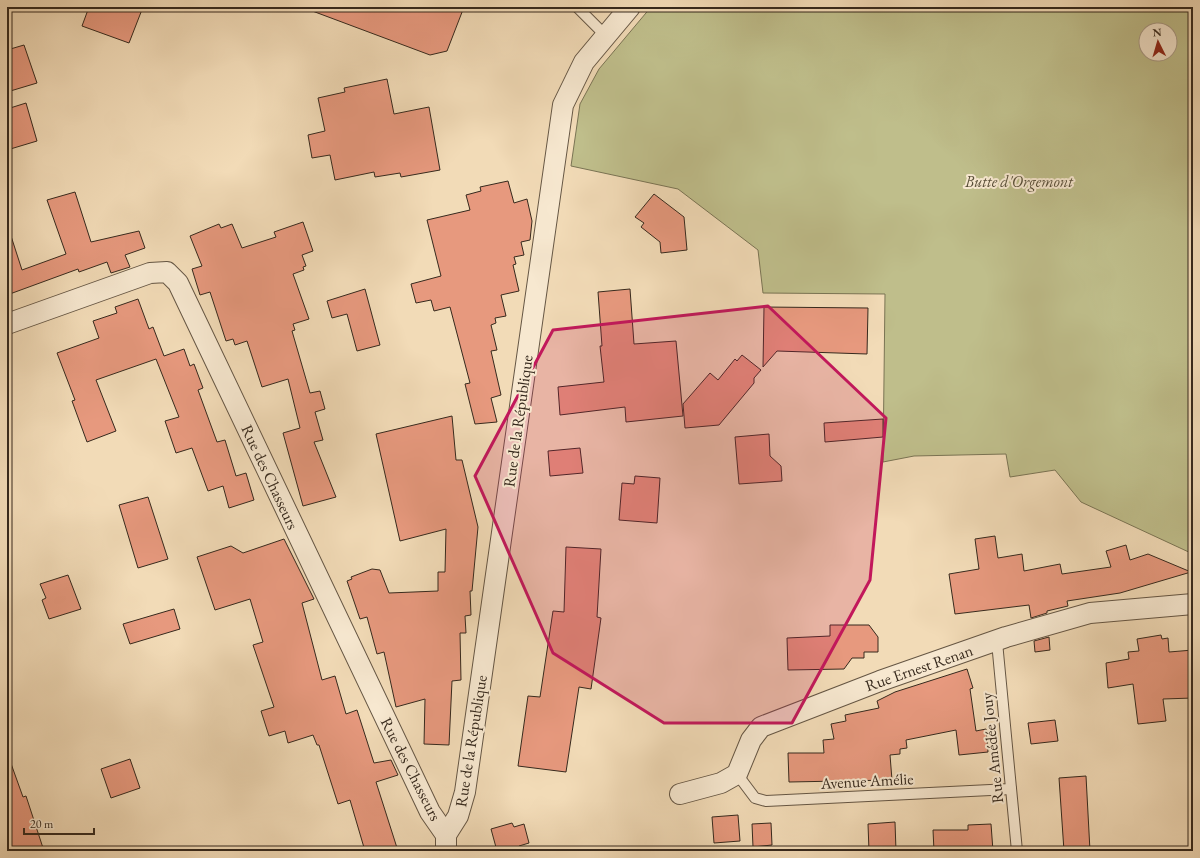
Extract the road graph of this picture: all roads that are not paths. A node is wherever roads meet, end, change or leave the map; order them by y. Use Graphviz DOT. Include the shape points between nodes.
graph roads {
  1 [pos="577,7"];
  2 [pos="630,7"];
  3 [pos="606,36"];
  4 [pos="7,324"];
  5 [pos="1193,604"];
  6 [pos="996,642"];
  7 [pos="737,774"];
  8 [pos="1011,789"];
  9 [pos="680,794"];
  10 [pos="446,843"];
  11 [pos="1017,851"];
  1 -- 3 [label="lane"];
  2 -- 3 [label="street, Rue de la République"];
  3 -- 10 [label="street, Rue de la République" via="584,62 563,105 465,792"];
  4 -- 10 [label="street, Rue des Chasseurs" via="150,273 167,272 178,283"];
  5 -- 6 [label="street, Rue Ernest Renan" via="1090,613"];
  6 -- 7 [label="street, Rue Ernest Renan" via="880,680 761,727 751,740"];
  6 -- 8 [label="lane, Rue Amédée Jouy"];
  7 -- 8 [label="lane, Avenue Amélie" via="755,798 766,801"];
  7 -- 9 [label="street" via="721,783"];
  8 -- 11 [label="lane, Rue Amédée Jouy"];
}
